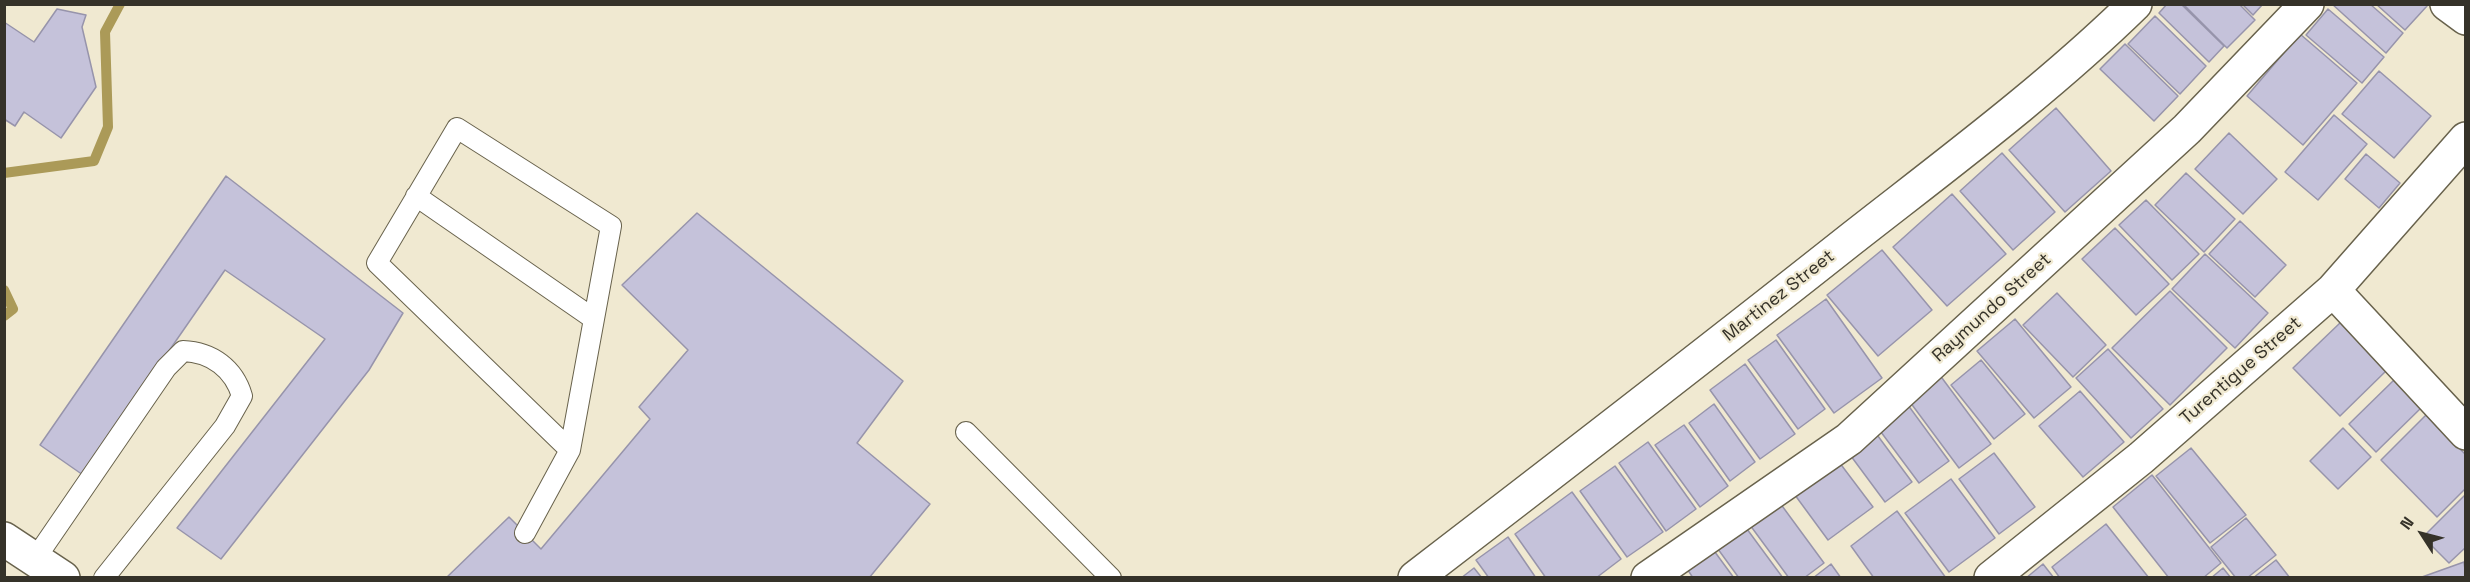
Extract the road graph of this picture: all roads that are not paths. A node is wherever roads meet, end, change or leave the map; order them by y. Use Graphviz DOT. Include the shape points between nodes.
graph roads {
  1 [pos="2135,4"];
  2 [pos="2307,4"];
  3 [pos="2447,4"];
  4 [pos="2466,18"];
  5 [pos="2466,139"];
  6 [pos="416,196"];
  7 [pos="2333,290"];
  8 [pos="594,319"];
  9 [pos="966,432"];
  10 [pos="2466,433"];
  11 [pos="570,450"];
  12 [pos="525,533"];
  13 [pos="4,539"];
  14 [pos="35,559"];
  15 [pos="63,578"];
  16 [pos="104,578"];
  17 [pos="1111,578"];
  18 [pos="1415,578"];
  19 [pos="1648,578"];
  20 [pos="1991,578"];
  1 -- 18 [label="street, Martinez Street" via="2085,53 1896,204"];
  2 -- 19 [label="street, Raymundo Street" via="2187,129 1849,439"];
  3 -- 4 [label="street"];
  5 -- 7 [label="street, Turentigue Street"];
  6 -- 8 [label="lane"];
  6 -- 8 [label="lane" via="457,128 611,226"];
  6 -- 11 [label="lane" via="377,263"];
  7 -- 10 [label="street"];
  7 -- 20 [label="street, Turentigue Street" via="2141,458"];
  8 -- 11 [label="lane"];
  9 -- 17 [label="lane"];
  11 -- 12 [label="lane"];
  13 -- 14 [label="street"];
  14 -- 15 [label="street"];
  14 -- 16 [label="lane" via="166,368 183,351 199,351 237,378 242,396 225,426"];
}
